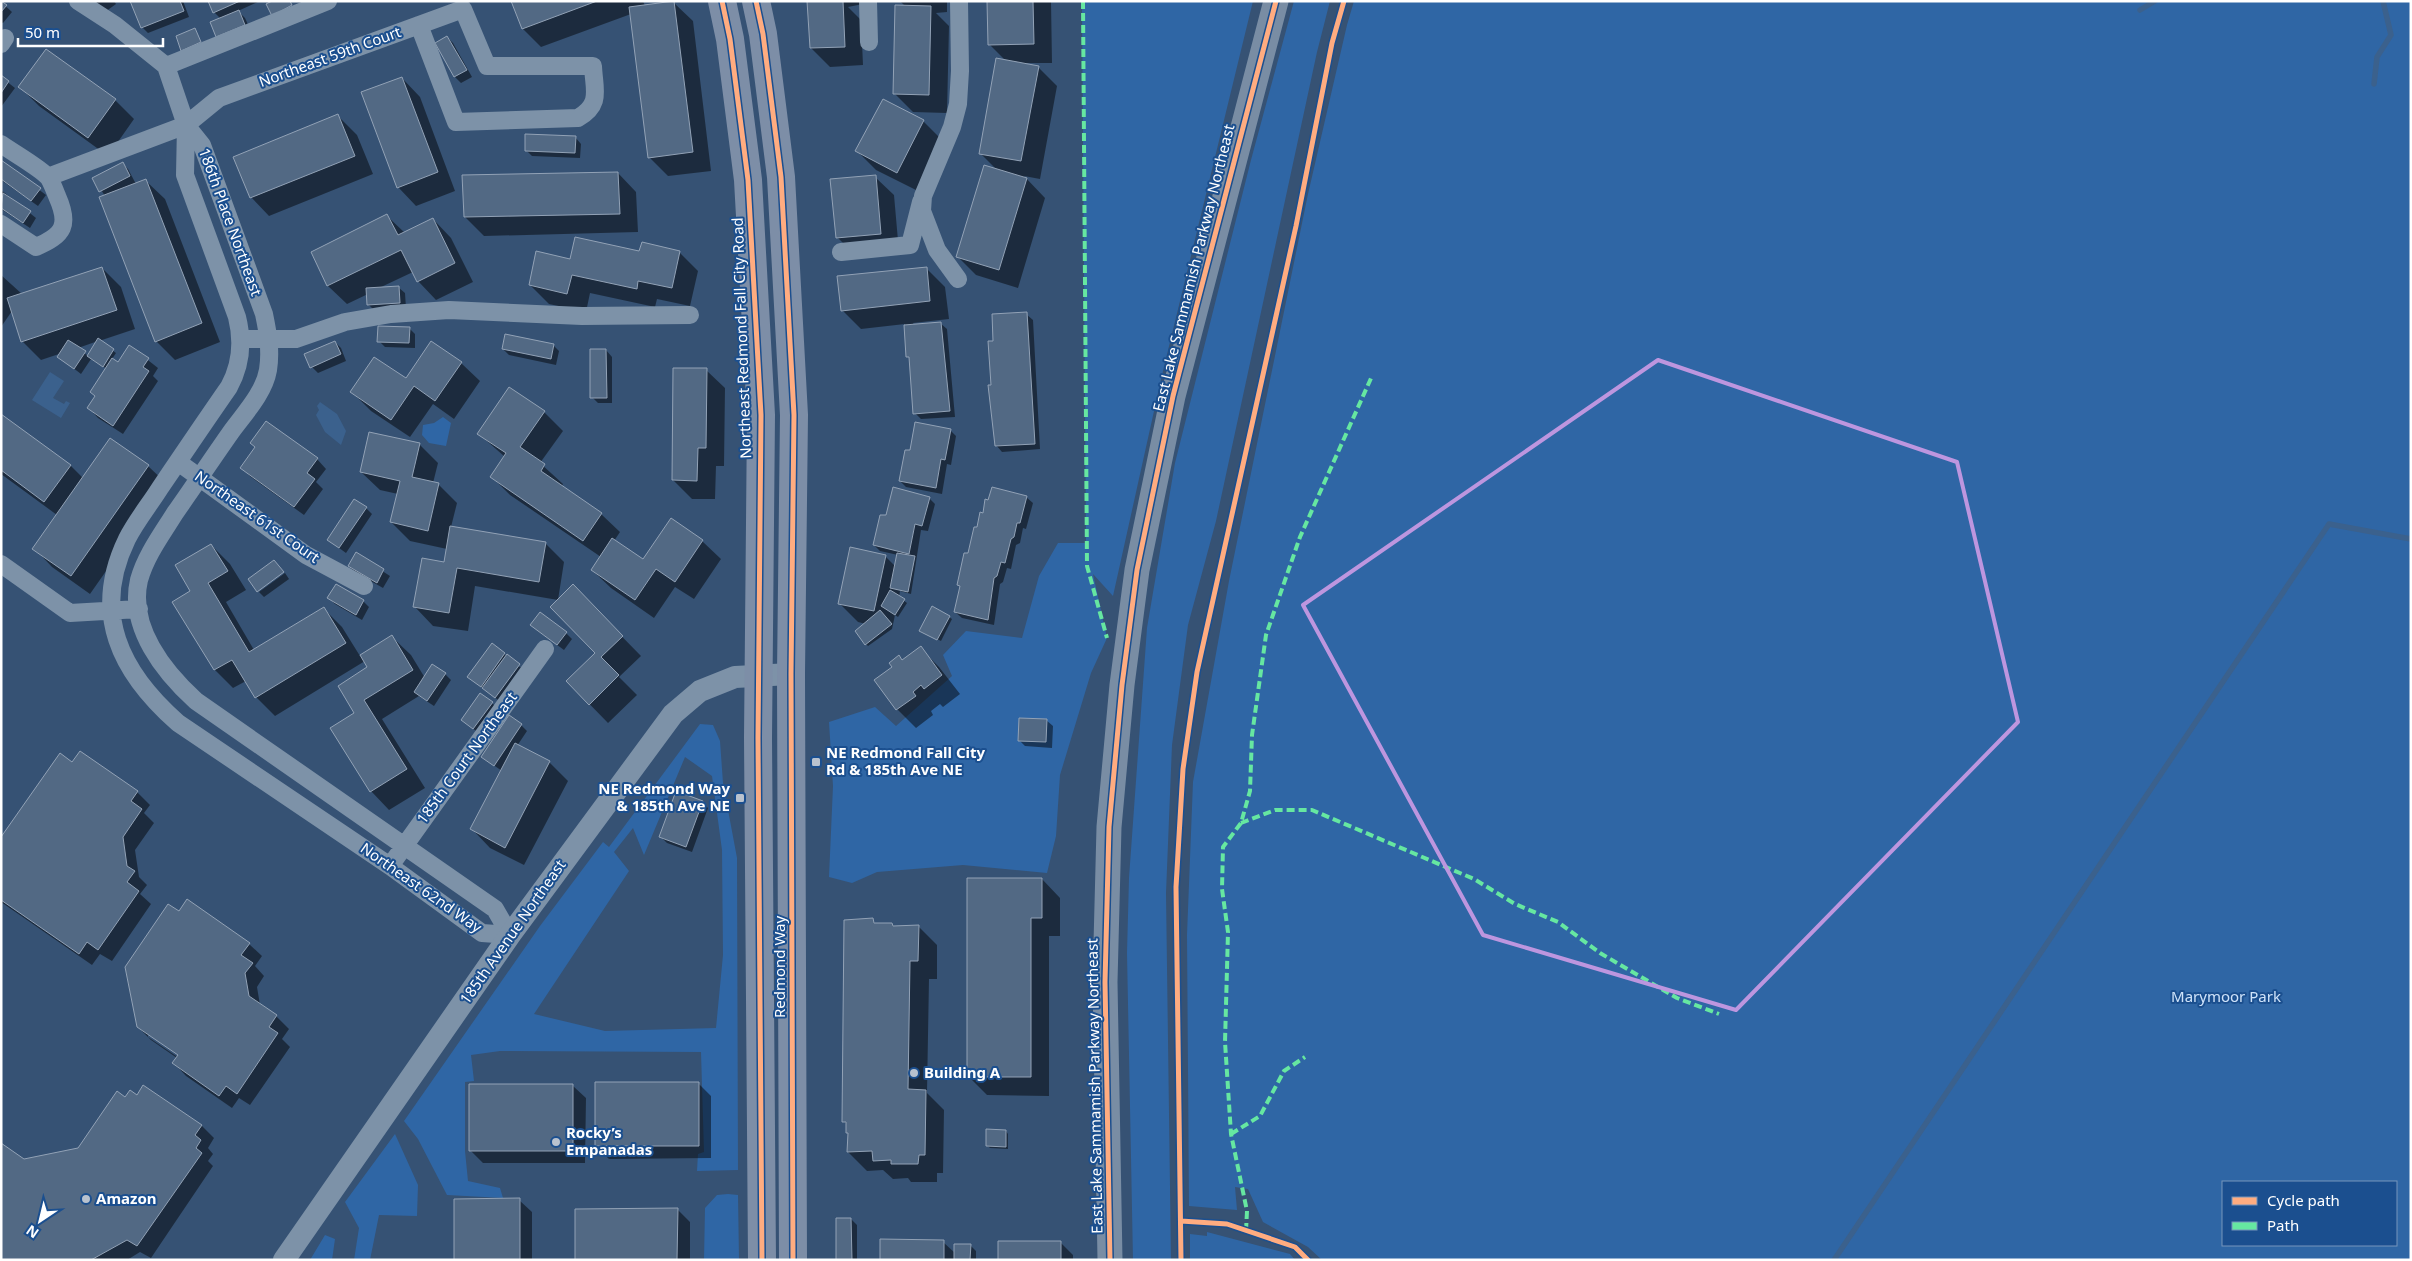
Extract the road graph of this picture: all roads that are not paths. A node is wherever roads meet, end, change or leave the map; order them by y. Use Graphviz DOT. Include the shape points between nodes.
graph roads {
  1 [pos="78,1"];
  2 [pos="328,1"];
  3 [pos="722,1"];
  4 [pos="756,1"];
  5 [pos="868,1"];
  6 [pos="959,1"];
  7 [pos="1276,1"];
  8 [pos="419,25"];
  9 [pos="869,42"];
  10 [pos="166,66"];
  11 [pos="186,125"];
  12 [pos="1,144"];
  13 [pos="48,178"];
  14 [pos="923,196"];
  15 [pos="1,224"];
  16 [pos="841,252"];
  17 [pos="958,279"];
  18 [pos="690,314"];
  19 [pos="269,338"];
  20 [pos="242,339"];
  21 [pos="178,462"];
  22 [pos="200,477"];
  23 [pos="1,564"];
  24 [pos="364,586"];
  25 [pos="139,609"];
  26 [pos="112,612"];
  27 [pos="545,650"];
  28 [pos="791,674"];
  29 [pos="758,675"];
  30 [pos="404,846"];
  31 [pos="390,866"];
  32 [pos="510,935"];
  33 [pos="284,1260"];
  34 [pos="762,1260"];
  35 [pos="793,1260"];
  36 [pos="1110,1260"];
  1 -- 10 [label="street" via="115,25"];
  2 -- 10 [label="street"];
  3 -- 29 [label="main road, Northeast Redmond Fall City Road" via="748,180 760,396"];
  4 -- 28 [label="main road" via="781,177 794,415"];
  5 -- 9 [label="street"];
  6 -- 14 [label="street" via="958,104 952,127"];
  7 -- 36 [label="main road, East Lake Sammamish Parkway Northeast" via="1173,396 1137,570 1109,827 1105,988"];
  8 -- 8 [label="street, Northeast 59th Court" via="463,9 487,66 593,66 595,103 590,111 578,118 456,122"];
  8 -- 11 [label="street, Northeast 59th Court" via="219,98"];
  10 -- 11 [label="street"];
  11 -- 13 [label="street, Northeast 59th Court"];
  11 -- 19 [label="street, 186th Place Northeast" via="202,145 264,314"];
  11 -- 20 [label="street, 186th Place Northeast" via="185,175"];
  12 -- 13 [label="street"];
  13 -- 15 [label="street" via="65,220 58,235 36,247"];
  14 -- 16 [label="street" via="910,246"];
  14 -- 17 [label="street" via="922,211 937,250"];
  18 -- 19 [label="street" via="582,316 449,310 391,314 345,322 296,339"];
  19 -- 20 [label="street"];
  19 -- 22 [label="street, 186th Place Northeast" via="268,371 260,390"];
  20 -- 21 [label="street, 186th Place Northeast" via="234,377"];
  21 -- 22 [label="street, Northeast 61st Court"];
  21 -- 26 [label="street, 186th Place Northeast" via="127,538 113,575"];
  22 -- 24 [label="street, Northeast 61st Court" via="306,555"];
  22 -- 25 [label="street, 186th Place Northeast" via="151,550 139,580"];
  23 -- 26 [label="street" via="70,613"];
  25 -- 26 [label="street"];
  25 -- 30 [label="street, Northeast 62nd Way" via="145,633 157,658 175,682 196,701"];
  26 -- 31 [label="street, Northeast 62nd Way" via="119,649 136,680 155,703 178,722"];
  27 -- 30 [label="street, 185th Court Northeast"];
  28 -- 29 [label="street, 185th Avenue Northeast"];
  28 -- 35 [label="main road, Redmond Way"];
  29 -- 32 [label="street, 185th Avenue Northeast" via="736,677 700,692 673,714"];
  29 -- 34 [label="main road, Redmond Way"];
  30 -- 31 [label="street, 185th Court Northeast"];
  30 -- 32 [label="street, Northeast 62nd Way" via="495,909"];
  31 -- 32 [label="street, Northeast 62nd Way" via="482,933"];
  32 -- 33 [label="street, 185th Avenue Northeast"];
}
